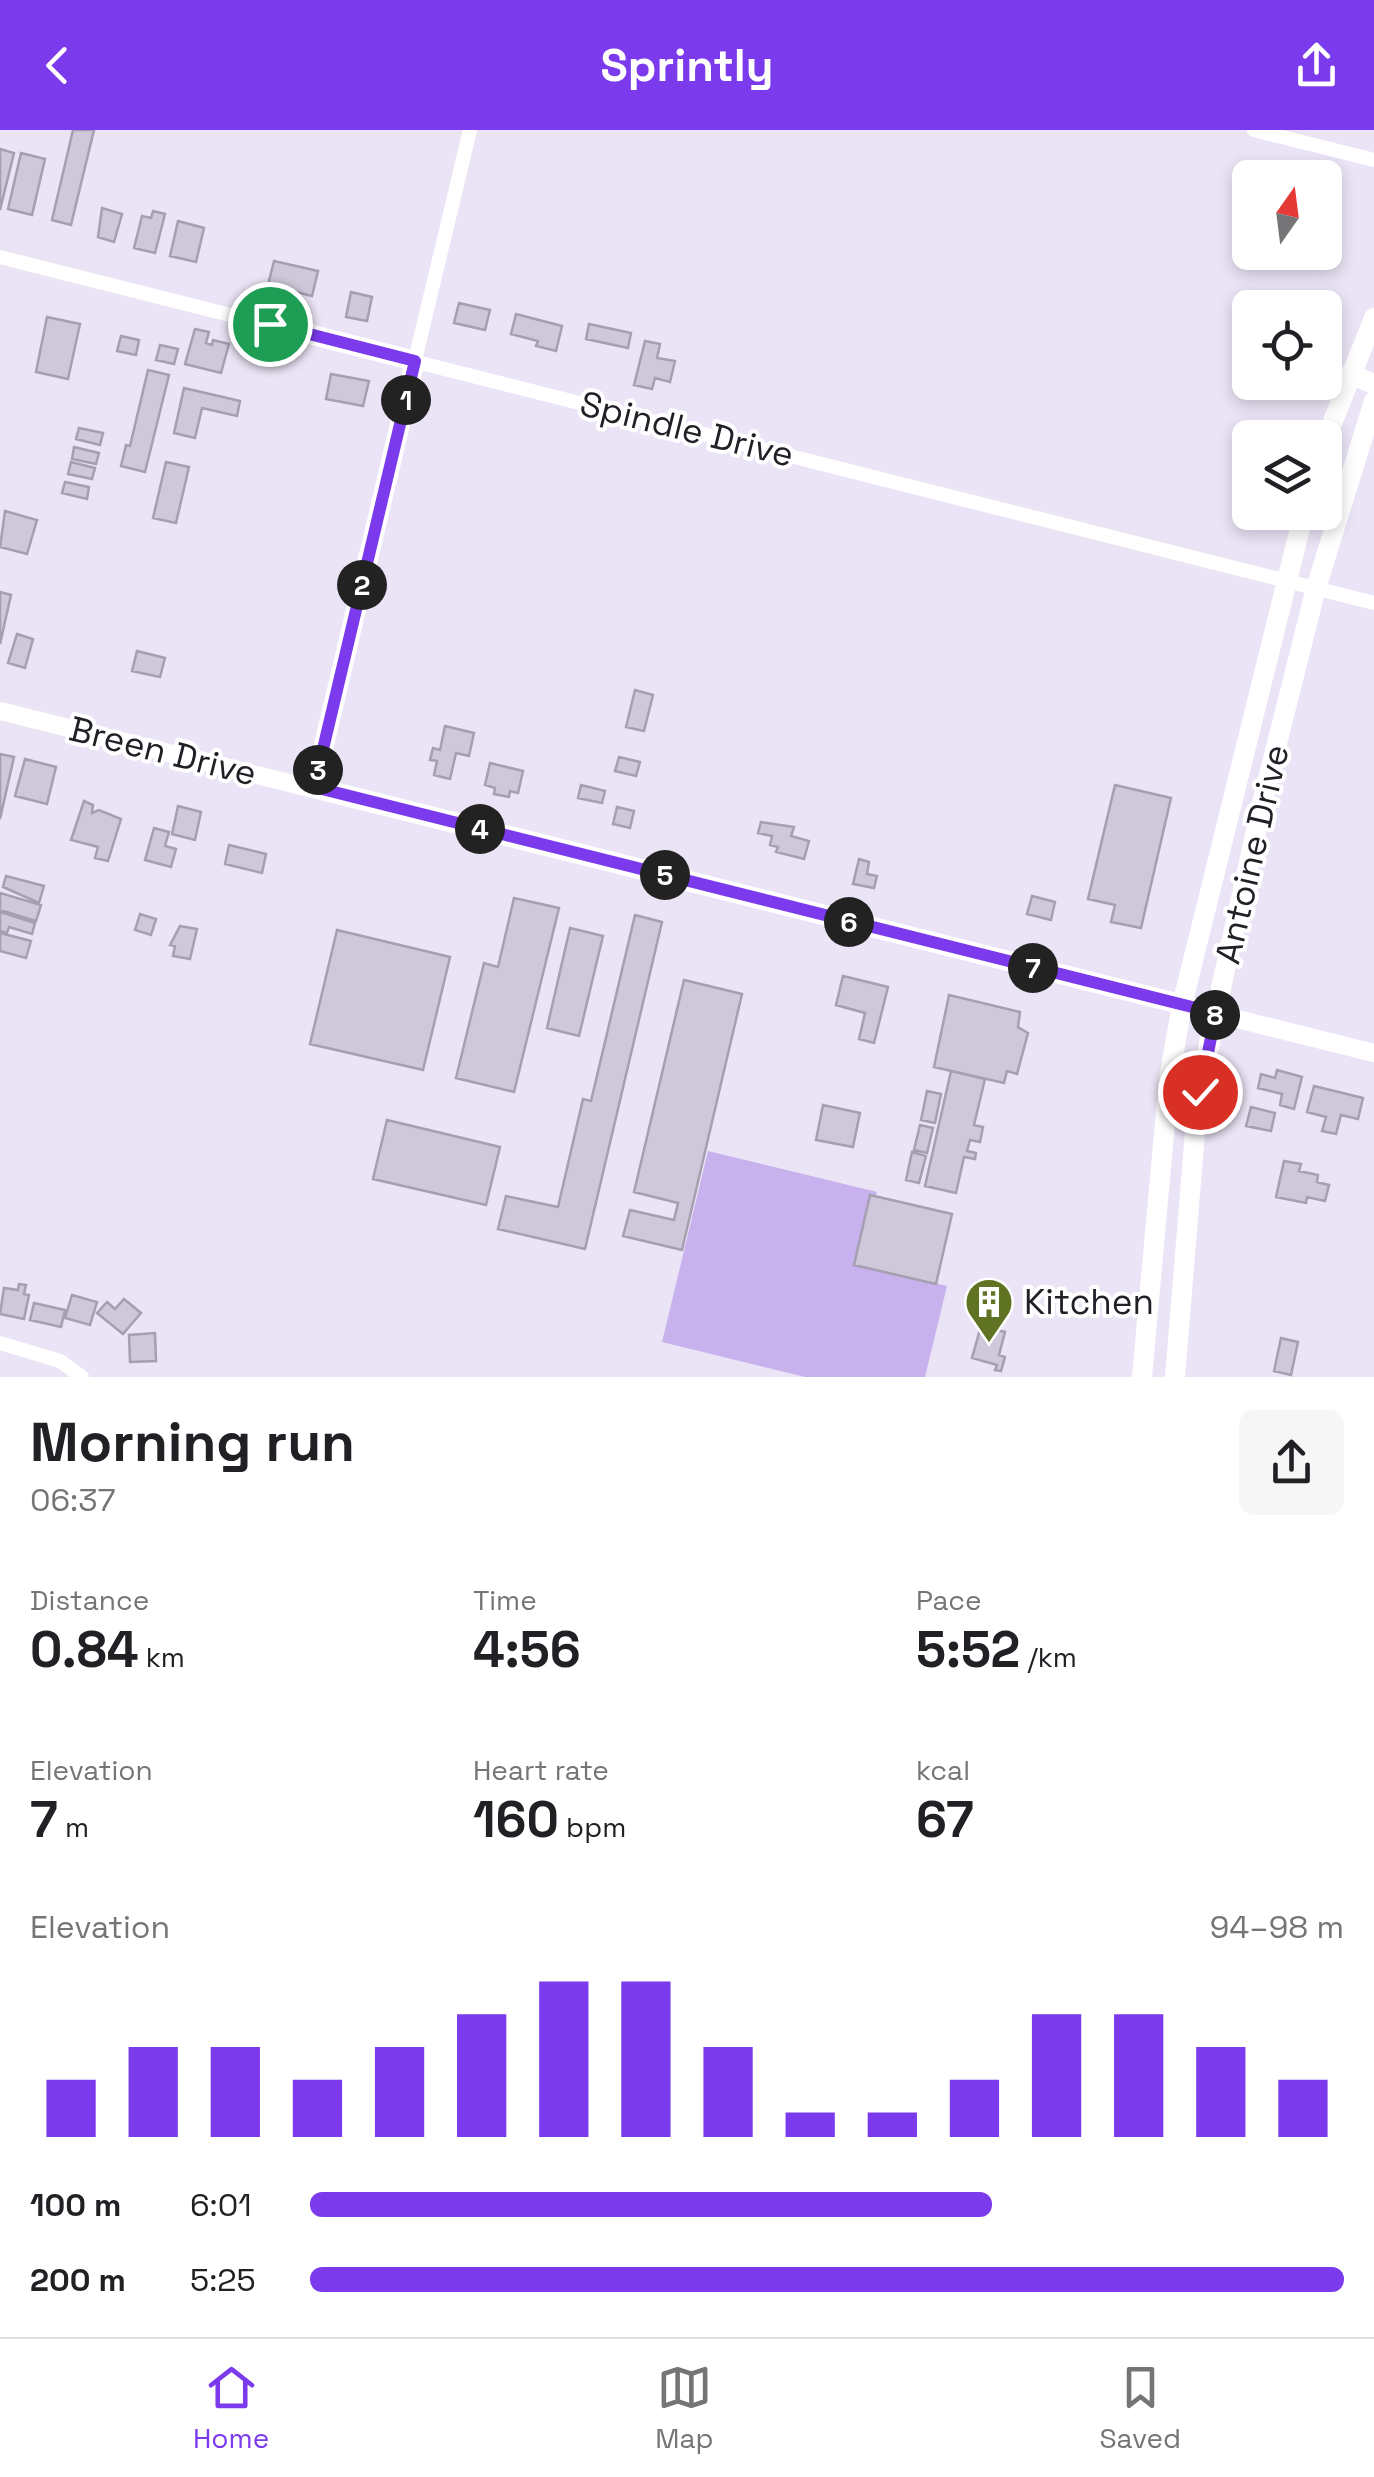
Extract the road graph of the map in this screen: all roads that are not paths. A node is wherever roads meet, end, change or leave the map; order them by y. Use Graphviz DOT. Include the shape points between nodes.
graph roads {
  1 [pos="470,130"];
  2 [pos="1254,130"];
  3 [pos="1374,160"];
  4 [pos="0,256"];
  5 [pos="1374,318"];
  6 [pos="415,361"];
  7 [pos="1350,374"];
  8 [pos="1374,384"];
  9 [pos="1374,401"];
  10 [pos="1333,420"];
  11 [pos="1299,530"];
  12 [pos="1284,580"];
  13 [pos="1316,588"];
  14 [pos="1374,602"];
  15 [pos="0,711"];
  16 [pos="314,787"];
  17 [pos="1234,791"];
  18 [pos="1264,798"];
  19 [pos="1182,1005"];
  20 [pos="1216,1013"];
  21 [pos="1374,1052"];
  22 [pos="1156,1248"];
  23 [pos="1187,1250"];
  24 [pos="0,1343"];
  25 [pos="82,1377"];
  26 [pos="1142,1377"];
  27 [pos="1176,1377"];
  1 -- 6 [label="street"];
  2 -- 3 [label="street"];
  4 -- 6 [label="street, Spindle Drive"];
  5 -- 7 [label="main road"];
  6 -- 12 [label="street, Spindle Drive"];
  6 -- 16 [label="street"];
  7 -- 8 [label="main road"];
  7 -- 10 [label="main road"];
  9 -- 13 [label="main road, Antoine Drive"];
  11 -- 12 [label="main road, Antoine Drive"];
  12 -- 13 [label="street, Spindle Drive"];
  12 -- 17 [label="main road, Antoine Drive"];
  13 -- 14 [label="street, Spindle Drive"];
  13 -- 18 [label="main road, Antoine Drive"];
  15 -- 16 [label="street, Breen Drive"];
  16 -- 19 [label="street, Breen Drive"];
  17 -- 18 [label="main road"];
  17 -- 19 [label="main road, Antoine Drive"];
  18 -- 20 [label="main road, Antoine Drive"];
  19 -- 20 [label="street, Breen Drive"];
  19 -- 22 [label="main road, Antoine Drive" via="1169,1079"];
  20 -- 21 [label="street, Breen Drive"];
  20 -- 23 [label="main road, Antoine Drive" via="1196,1108"];
  22 -- 23 [label="main road"];
  22 -- 26 [label="main road, Antoine Drive"];
  23 -- 27 [label="main road, Antoine Drive"];
  24 -- 25 [label="street" via="60,1361"];
}
